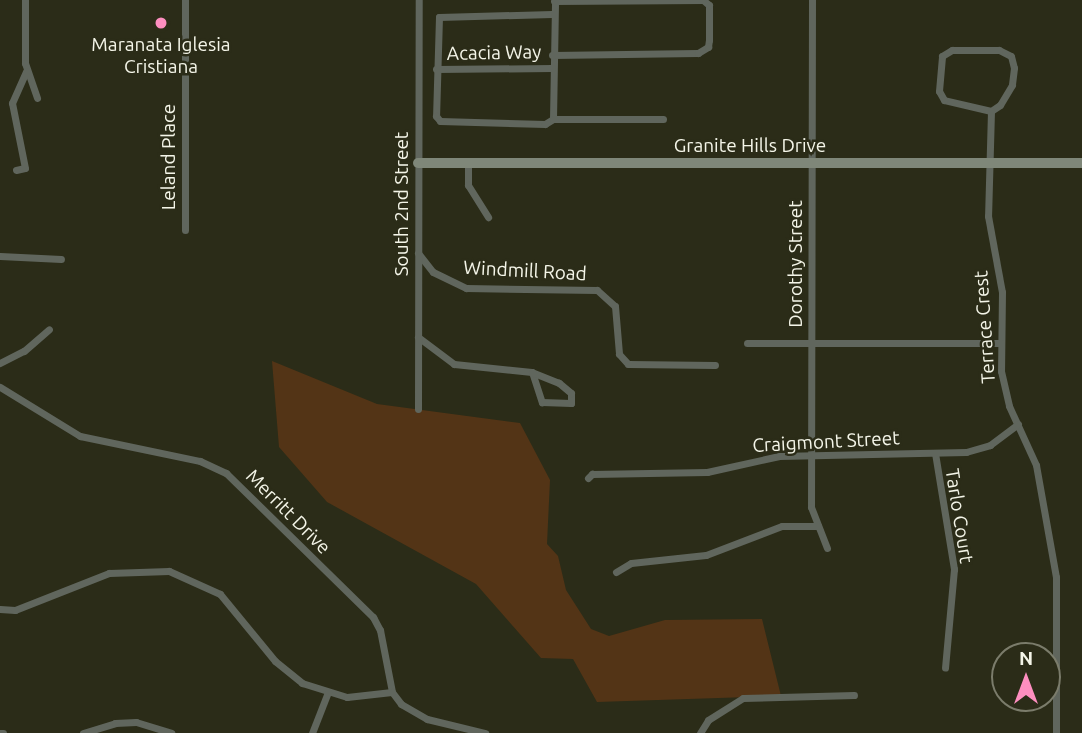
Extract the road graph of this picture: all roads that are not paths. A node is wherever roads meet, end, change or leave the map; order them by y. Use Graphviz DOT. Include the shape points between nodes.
graph roads {
  1 [pos="25,0"];
  2 [pos="185,0"];
  3 [pos="419,0"];
  4 [pos="812,0"];
  5 [pos="555,1"];
  6 [pos="552,14"];
  7 [pos="552,55"];
  8 [pos="26,67"];
  9 [pos="552,68"];
  10 [pos="436,69"];
  11 [pos="37,98"];
  12 [pos="991,111"];
  13 [pos="553,119"];
  14 [pos="663,119"];
  15 [pos="418,163"];
  16 [pos="468,163"];
  17 [pos="812,163"];
  18 [pos="990,163"];
  19 [pos="1082,163"];
  20 [pos="16,170"];
  21 [pos="488,217"];
  22 [pos="186,230"];
  23 [pos="418,253"];
  24 [pos="0,256"];
  25 [pos="61,259"];
  26 [pos="49,329"];
  27 [pos="418,337"];
  28 [pos="747,343"];
  29 [pos="1001,343"];
  30 [pos="812,344"];
  31 [pos="0,363"];
  32 [pos="715,365"];
  33 [pos="532,372"];
  34 [pos="0,387"];
  35 [pos="418,409"];
  36 [pos="1018,424"];
  37 [pos="935,453"];
  38 [pos="812,455"];
  39 [pos="588,478"];
  40 [pos="818,526"];
  41 [pos="827,548"];
  42 [pos="616,572"];
  43 [pos="0,609"];
  44 [pos="945,668"];
  45 [pos="328,692"];
  46 [pos="392,692"];
  47 [pos="854,695"];
  48 [pos="83,733"];
  49 [pos="171,733"];
  50 [pos="312,733"];
  51 [pos="485,733"];
  52 [pos="700,733"];
  53 [pos="1056,733"];
  1 -- 8 [label="street"];
  2 -- 22 [label="street, Leland Place"];
  3 -- 15 [label="street, South 2nd Street"];
  4 -- 17 [label="street, Dorothy Street"];
  5 -- 6 [label="street"];
  5 -- 7 [label="street" via="703,0 709,5 709,40 708,47 698,53"];
  6 -- 7 [label="street"];
  6 -- 10 [label="street" via="446,15 436,21"];
  7 -- 9 [label="street"];
  8 -- 11 [label="street"];
  8 -- 20 [label="street" via="12,103 25,168"];
  9 -- 10 [label="street, Acacia Way"];
  9 -- 13 [label="street"];
  10 -- 13 [label="street" via="436,116 446,124 545,124"];
  12 -- 12 [label="street" via="1012,85 1011,55 999,50 951,50 942,56 939,90 944,100"];
  12 -- 18 [label="street, Terrace Crest"];
  13 -- 14 [label="street"];
  15 -- 16 [label="street, Granite Hills Drive"];
  15 -- 23 [label="street, South 2nd Street"];
  16 -- 17 [label="street, Granite Hills Drive"];
  16 -- 21 [label="street" via="467,185"];
  17 -- 18 [label="street, Granite Hills Drive"];
  17 -- 30 [label="street, Dorothy Street"];
  18 -- 19 [label="street, Granite Hills Drive"];
  18 -- 29 [label="street, Terrace Crest" via="988,216 1002,292"];
  23 -- 27 [label="street, South 2nd Street"];
  23 -- 32 [label="street, Windmill Road" via="433,272 466,288 588,289 604,294 618,314 619,354 628,364"];
  24 -- 25 [label="street"];
  26 -- 31 [label="street" via="24,351"];
  27 -- 33 [label="street" via="454,364"];
  27 -- 35 [label="street, South 2nd Street"];
  28 -- 30 [label="street"];
  29 -- 30 [label="street"];
  29 -- 36 [label="street, Terrace Crest" via="1003,387"];
  30 -- 38 [label="street, Dorothy Street"];
  33 -- 33 [label="street" via="542,402 571,403 571,393 559,383"];
  34 -- 46 [label="street, Merritt Drive" via="80,436 201,461 226,473 373,617 380,630"];
  36 -- 37 [label="street, Craigmont Street" via="978,449"];
  36 -- 53 [label="street, Terrace Crest" via="1036,465 1056,578"];
  37 -- 38 [label="street, Craigmont Street"];
  37 -- 44 [label="street, Tarlo Court" via="954,569"];
  38 -- 39 [label="street, Craigmont Street" via="757,458 692,474 592,474"];
  38 -- 40 [label="street, Dorothy Street" via="811,507"];
  40 -- 41 [label="street, Dorothy Street"];
  40 -- 42 [label="street" via="782,526 706,555 631,563"];
  43 -- 45 [label="street" via="15,610 109,573 169,571 220,594 281,667 302,683"];
  45 -- 46 [label="street" via="346,697"];
  45 -- 50 [label="street"];
  46 -- 51 [label="street" via="420,716"];
  47 -- 52 [label="street" via="743,698 709,720"];
  48 -- 49 [label="street" via="136,722"];
}
